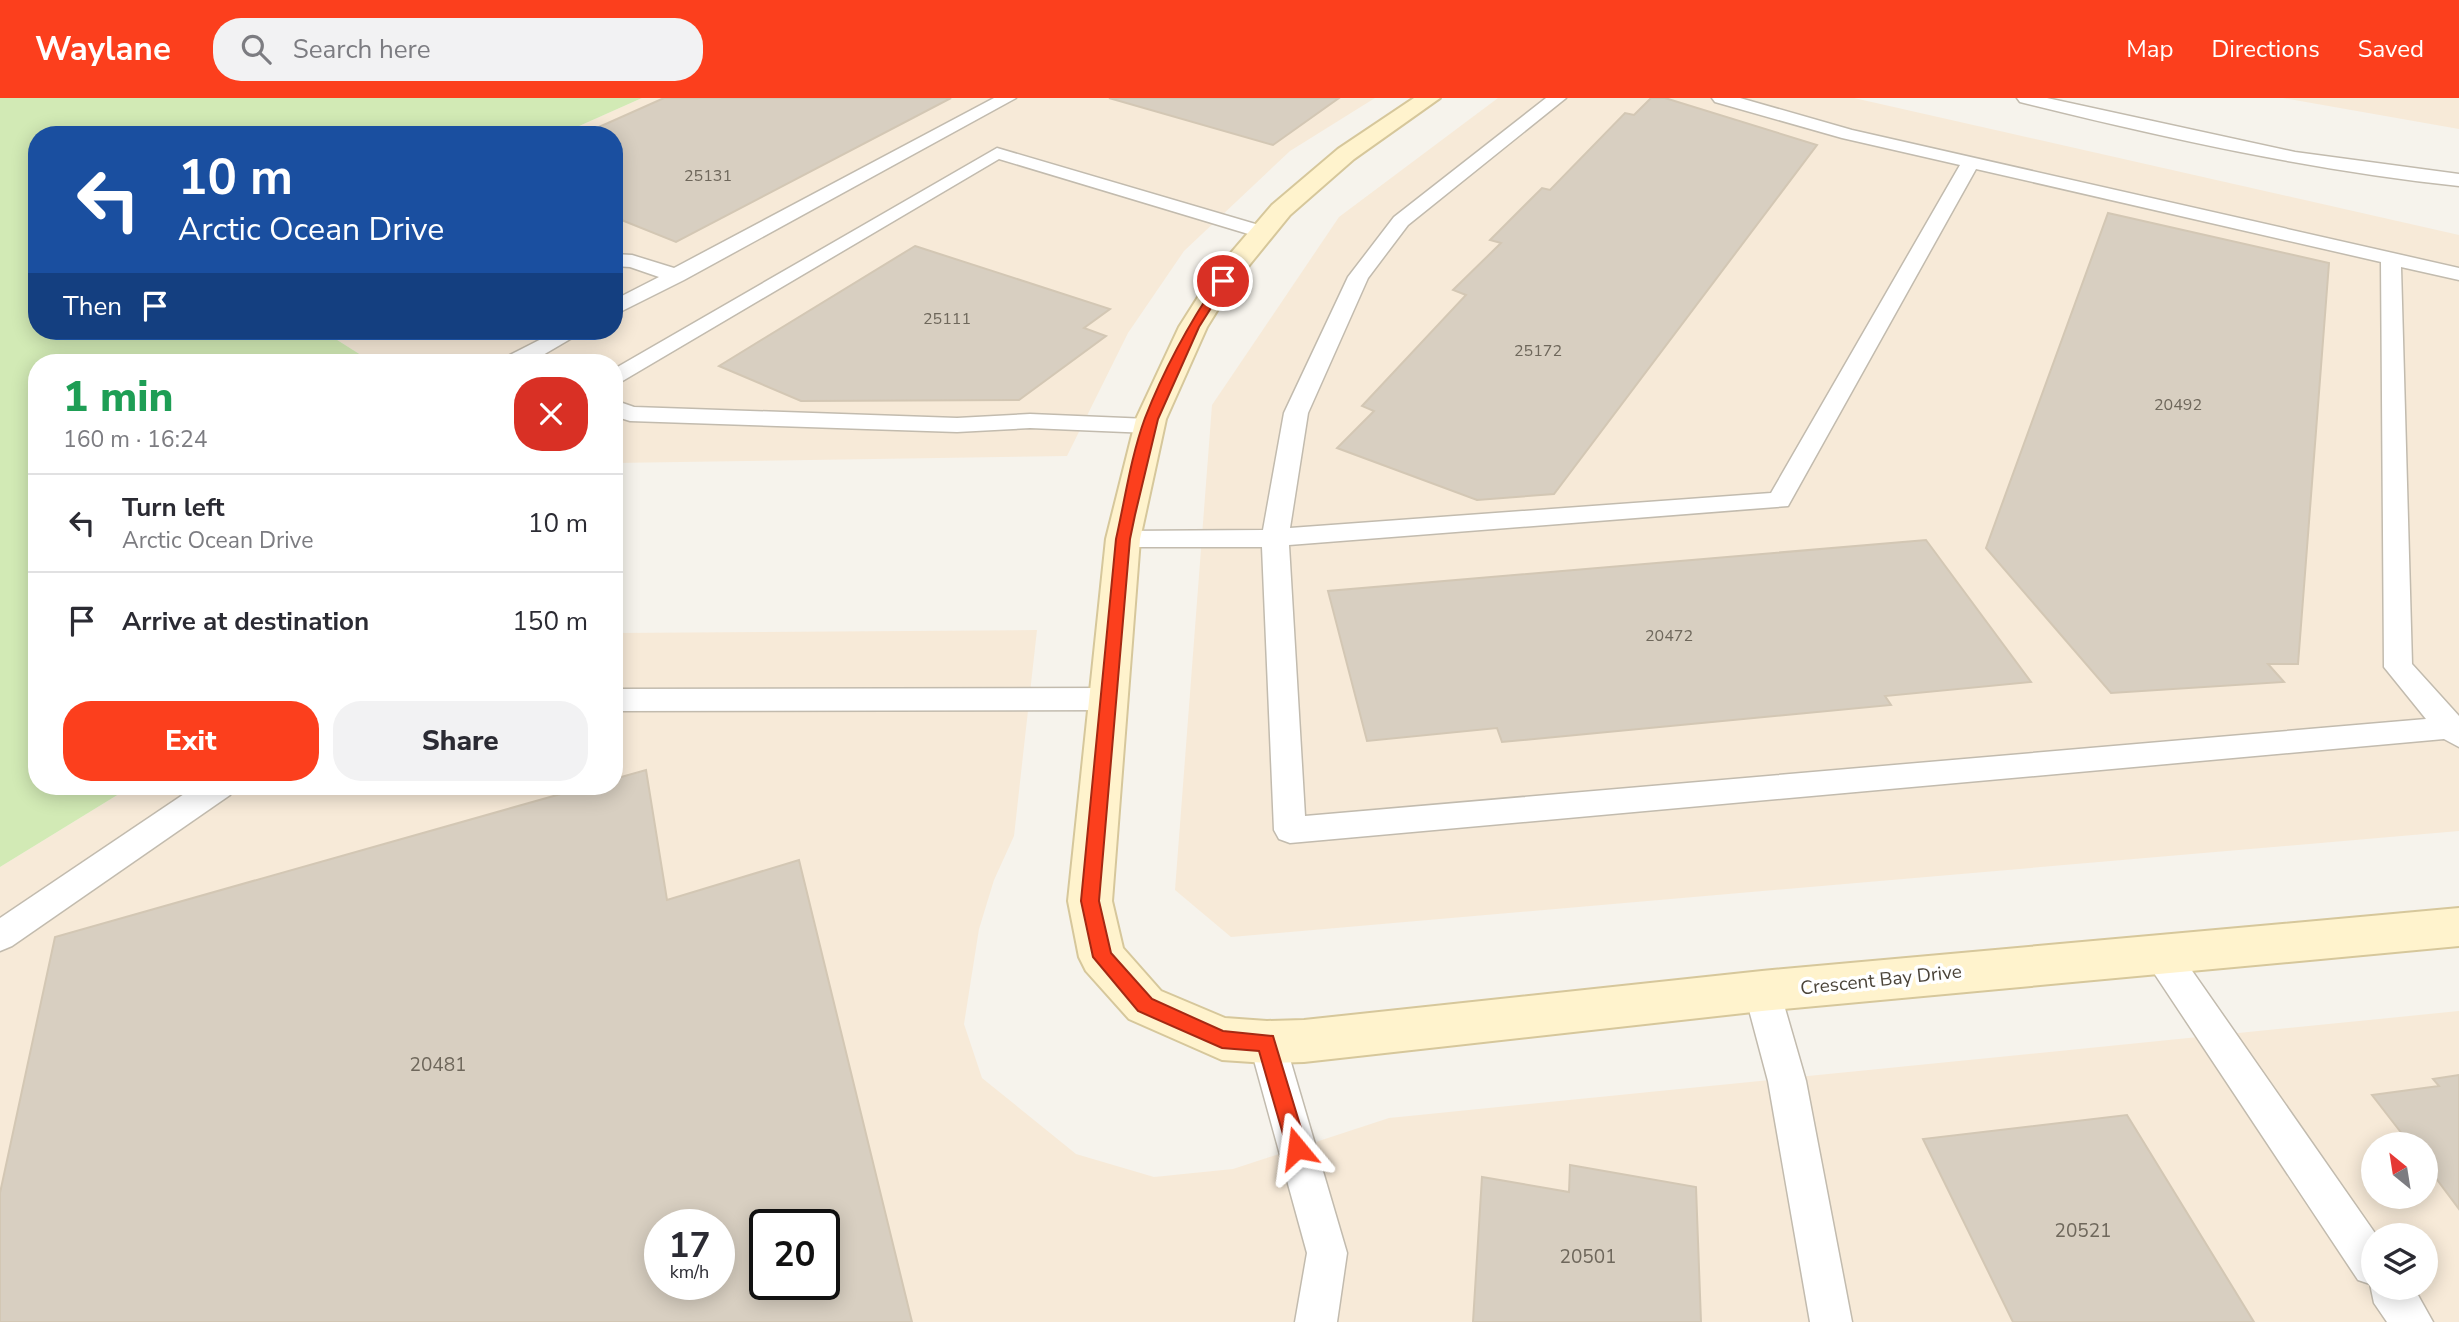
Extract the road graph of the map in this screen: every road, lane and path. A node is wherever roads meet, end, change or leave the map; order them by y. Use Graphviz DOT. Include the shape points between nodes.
graph roads {
  1 [pos="1007,98"];
  2 [pos="1429,98"];
  3 [pos="1557,98"];
  4 [pos="1721,98"];
  5 [pos="2026,98"];
  6 [pos="939,135"];
  7 [pos="997,153"];
  8 [pos="1971,162"];
  9 [pos="2459,180"];
  10 [pos="1262,232"];
  11 [pos="2391,258"];
  12 [pos="623,260"];
  13 [pos="2459,274"];
  14 [pos="677,276"];
  15 [pos="623,304"];
  16 [pos="556,340"];
  17 [pos="529,354"];
  18 [pos="623,374"];
  19 [pos="623,411"];
  20 [pos="1149,426"];
  21 [pos="1275,538"];
  22 [pos="1123,539"];
  23 [pos="1109,699"];
  24 [pos="623,700"];
  25 [pos="2457,730"];
  26 [pos="206,795"];
  27 [pos="2459,927"];
  28 [pos="0,936"];
  29 [pos="2160,953"];
  30 [pos="1762,991"];
  31 [pos="1285,1042"];
  32 [pos="2361,1247"];
  33 [pos="2397,1300"];
  34 [pos="1316,1322"];
  35 [pos="1831,1322"];
  36 [pos="2412,1322"];
  1 -- 6 [label="lane"];
  2 -- 10 [label="street, Crescent Bay Drive" via="1346,154"];
  3 -- 21 [label="lane" via="1401,221 1358,277 1296,413"];
  4 -- 8 [label="lane"];
  5 -- 9 [label="lane" via="2320,161"];
  6 -- 7 [label="lane"];
  6 -- 14 [label="lane"];
  7 -- 10 [label="lane"];
  7 -- 18 [label="lane"];
  8 -- 11 [label="lane"];
  8 -- 21 [label="lane" via="1779,500"];
  10 -- 20 [label="street, Crescent Bay Drive" via="1193,327"];
  11 -- 13 [label="lane"];
  11 -- 25 [label="lane" via="2398,667"];
  12 -- 14 [label="lane"];
  14 -- 15 [label="lane"];
  16 -- 17 [label="lane"];
  19 -- 20 [label="lane" via="957,425 1030,421"];
  20 -- 22 [label="street, Crescent Bay Drive"];
  21 -- 22 [label="lane"];
  21 -- 25 [label="lane" via="1290,830"];
  22 -- 23 [label="street, Crescent Bay Drive"];
  23 -- 24 [label="lane"];
  23 -- 31 [label="street, Crescent Bay Drive" via="1090,901 1102,957 1145,1005 1222,1039"];
  26 -- 28 [label="lane"];
  27 -- 29 [label="street, Crescent Bay Drive"];
  29 -- 30 [label="street, Crescent Bay Drive"];
  29 -- 32 [label="lane"];
  30 -- 31 [label="street, Crescent Bay Drive"];
  30 -- 35 [label="lane" via="1787,1080"];
  31 -- 34 [label="lane" via="1328,1253"];
  33 -- 36 [label="lane"];
}
